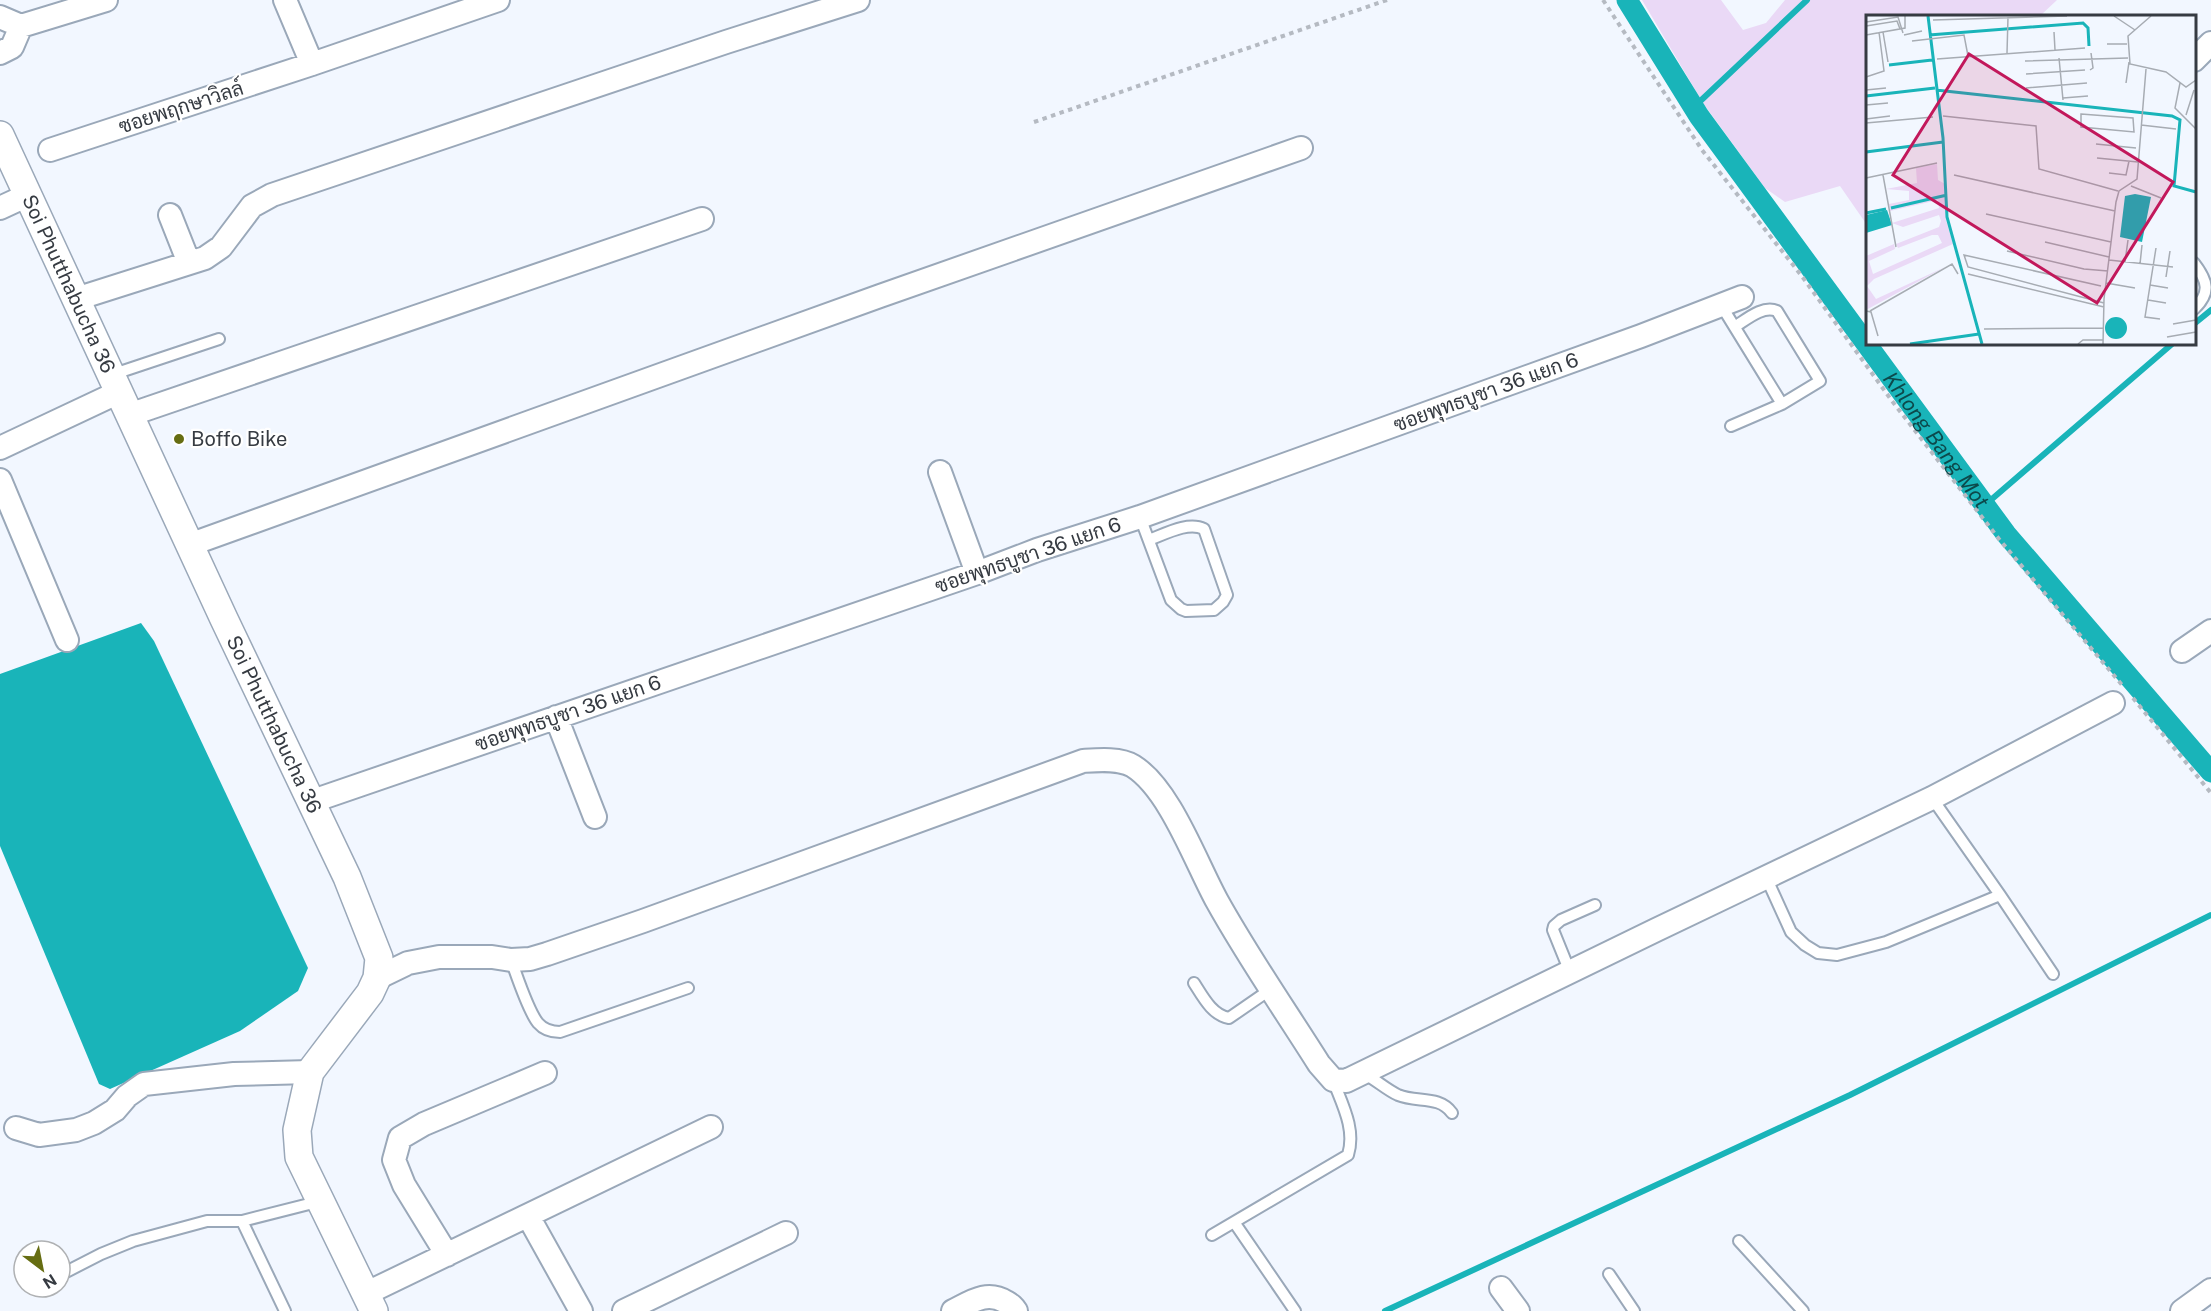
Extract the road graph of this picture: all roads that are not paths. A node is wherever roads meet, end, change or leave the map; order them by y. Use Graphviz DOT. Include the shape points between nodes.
graph roads {
  1 [pos="106,0"];
  2 [pos="285,0"];
  3 [pos="498,0"];
  4 [pos="858,0"];
  5 [pos="0,17"];
  6 [pos="21,26"];
  7 [pos="2211,43"];
  8 [pos="0,53"];
  9 [pos="2196,58"];
  10 [pos="312,64"];
  11 [pos="0,135"];
  12 [pos="1301,148"];
  13 [pos="50,150"];
  14 [pos="28,195"];
  15 [pos="0,208"];
  16 [pos="170,215"];
  17 [pos="702,219"];
  18 [pos="189,263"];
  19 [pos="2196,267"];
  20 [pos="1742,297"];
  21 [pos="76,299"];
  22 [pos="1721,305"];
  23 [pos="2196,307"];
  24 [pos="1736,326"];
  25 [pos="219,339"];
  26 [pos="120,394"];
  27 [pos="1782,404"];
  28 [pos="1731,426"];
  29 [pos="0,448"];
  30 [pos="940,472"];
  31 [pos="0,480"];
  32 [pos="1140,517"];
  33 [pos="1149,540"];
  34 [pos="189,545"];
  35 [pos="977,573"];
  36 [pos="2211,631"];
  37 [pos="68,640"];
  38 [pos="2182,651"];
  39 [pos="2113,703"];
  40 [pos="556,717"];
  41 [pos="1932,798"];
  42 [pos="310,802"];
  43 [pos="595,817"];
  44 [pos="1766,877"];
  45 [pos="2001,895"];
  46 [pos="1595,905"];
  47 [pos="510,960"];
  48 [pos="1570,972"];
  49 [pos="2053,974"];
  50 [pos="377,978"];
  51 [pos="1194,983"];
  52 [pos="688,988"];
  53 [pos="1271,988"];
  54 [pos="310,1072"];
  55 [pos="545,1072"];
  56 [pos="1365,1074"];
  57 [pos="1333,1080"];
  58 [pos="1452,1113"];
  59 [pos="711,1127"];
  60 [pos="16,1128"];
  61 [pos="321,1201"];
  62 [pos="528,1216"];
  63 [pos="242,1221"];
  64 [pos="1234,1222"];
  65 [pos="786,1233"];
  66 [pos="1212,1234"];
  67 [pos="1739,1241"];
  68 [pos="447,1255"];
  69 [pos="72,1269"];
  70 [pos="1609,1274"];
  71 [pos="1501,1288"];
  72 [pos="2209,1295"];
  73 [pos="370,1303"];
  74 [pos="285,1311"];
  75 [pos="580,1311"];
  76 [pos="624,1311"];
  77 [pos="953,1311"];
  78 [pos="1016,1311"];
  79 [pos="1295,1311"];
  80 [pos="1518,1311"];
  81 [pos="1634,1311"];
  82 [pos="1803,1311"];
  83 [pos="2182,1311"];
  1 -- 6 [label="street"];
  2 -- 10 [label="street"];
  3 -- 10 [label="street, ซอยพฤกษาวิลล์"];
  4 -- 18 [label="street" via="272,195 252,206 221,247"];
  5 -- 6 [label="street"];
  6 -- 8 [label="street" via="12,46"];
  7 -- 9 [label="street"];
  10 -- 13 [label="street, ซอยพฤกษาวิลล์"];
  11 -- 14 [label="street, Soi Phutthabucha 36"];
  12 -- 34 [label="street"];
  14 -- 15 [label="street"];
  14 -- 21 [label="street, Soi Phutthabucha 36"];
  16 -- 18 [label="street"];
  17 -- 26 [label="street"];
  18 -- 21 [label="street"];
  19 -- 23 [label="lane" via="2207,289 2206,297"];
  20 -- 22 [label="street, ซอยพุทธบูชา 36 แยก 6"];
  21 -- 26 [label="street, Soi Phutthabucha 36"];
  22 -- 24 [label="lane"];
  22 -- 32 [label="street, ซอยพุทธบูชา 36 แยก 6"];
  24 -- 27 [label="lane"];
  24 -- 27 [label="lane" via="1762,310 1776,311 1815,372 1820,381"];
  25 -- 26 [label="lane"];
  26 -- 29 [label="street"];
  26 -- 34 [label="street, Soi Phutthabucha 36"];
  27 -- 28 [label="lane"];
  30 -- 35 [label="street"];
  31 -- 37 [label="street"];
  32 -- 33 [label="lane"];
  32 -- 35 [label="street, ซอยพุทธบูชา 36 แยก 6"];
  33 -- 33 [label="lane" via="1171,600 1181,609 1214,610 1223,602 1227,595 1204,529 1190,526"];
  34 -- 42 [label="street, Soi Phutthabucha 36"];
  35 -- 40 [label="street, ซอยพุทธบูชา 36 แยก 6"];
  36 -- 38 [label="street"];
  39 -- 41 [label="street"];
  40 -- 42 [label="street, ซอยพุทธบูชา 36 แยก 6"];
  40 -- 43 [label="street"];
  41 -- 44 [label="street"];
  41 -- 45 [label="lane"];
  42 -- 50 [label="street, Soi Phutthabucha 36" via="374,941 379,958"];
  44 -- 45 [label="lane" via="1791,932 1818,953 1837,955 1886,942"];
  44 -- 48 [label="street"];
  45 -- 49 [label="lane"];
  46 -- 48 [label="lane" via="1554,926"];
  47 -- 50 [label="street" via="439,957 408,963"];
  47 -- 52 [label="lane" via="534,1017 552,1032"];
  47 -- 53 [label="street" via="530,959 643,921 1083,760 1107,760 1131,765 1167,803 1217,902"];
  48 -- 56 [label="street"];
  50 -- 54 [label="street, Soi Phutthabucha 36" via="362,1007"];
  51 -- 53 [label="lane" via="1220,1016 1229,1018"];
  53 -- 57 [label="street"];
  54 -- 60 [label="street" via="234,1074 144,1084 94,1124 39,1135"];
  54 -- 61 [label="street, Soi Phutthabucha 36" via="297,1130 300,1157"];
  55 -- 68 [label="street" via="400,1138 394,1160 404,1185"];
  56 -- 57 [label="street" via="1346,1081"];
  56 -- 58 [label="lane" via="1397,1094 1443,1103"];
  57 -- 64 [label="lane" via="1350,1126 1348,1155"];
  59 -- 62 [label="street"];
  61 -- 63 [label="lane"];
  61 -- 73 [label="street, Soi Phutthabucha 36"];
  62 -- 68 [label="street"];
  62 -- 75 [label="street"];
  63 -- 69 [label="lane" via="207,1221 133,1241"];
  63 -- 74 [label="lane"];
  64 -- 66 [label="lane"];
  64 -- 79 [label="lane"];
  65 -- 76 [label="street"];
  67 -- 82 [label="lane"];
  68 -- 73 [label="street"];
  70 -- 81 [label="lane"];
  71 -- 80 [label="street"];
  72 -- 83 [label="street"];
  77 -- 78 [label="street" via="983,1296 997,1297"];
}
